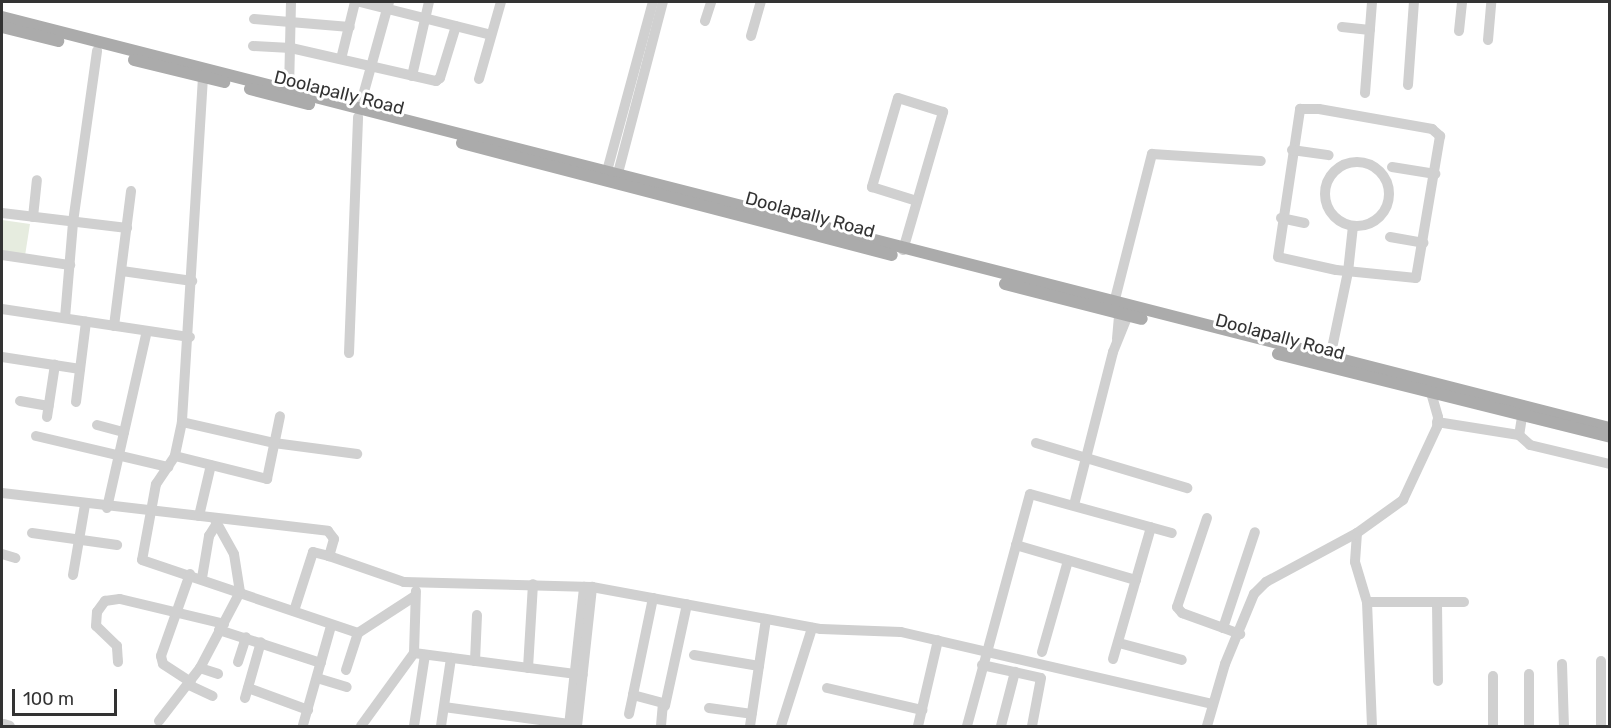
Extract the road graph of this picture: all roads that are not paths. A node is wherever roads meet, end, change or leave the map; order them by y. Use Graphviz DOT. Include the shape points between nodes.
graph roads {
  1 [pos="291,2"];
  2 [pos="355,2"];
  3 [pos="360,2"];
  4 [pos="429,2"];
  5 [pos="501,2"];
  6 [pos="653,2"];
  7 [pos="663,2"];
  8 [pos="711,2"];
  9 [pos="761,2"];
  10 [pos="1372,2"];
  11 [pos="1414,2"];
  12 [pos="1462,2"];
  13 [pos="1491,2"];
  14 [pos="388,5"];
  15 [pos="2,17"];
  16 [pos="254,19"];
  17 [pos="653,19"];
  18 [pos="425,20"];
  19 [pos="292,21"];
  20 [pos="705,21"];
  21 [pos="456,26"];
  22 [pos="2,27"];
  23 [pos="350,27"];
  24 [pos="1342,27"];
  25 [pos="1370,30"];
  26 [pos="1459,30"];
  27 [pos="491,35"];
  28 [pos="751,36"];
  29 [pos="1488,40"];
  30 [pos="253,46"];
  31 [pos="291,48"];
  32 [pos="97,51"];
  33 [pos="341,59"];
  34 [pos="373,68"];
  35 [pos="412,76"];
  36 [pos="203,77"];
  37 [pos="478,79"];
  38 [pos="1408,85"];
  39 [pos="289,90"];
  40 [pos="1365,93"];
  41 [pos="358,113"];
  42 [pos="1292,150"];
  43 [pos="1329,155"];
  44 [pos="1261,161"];
  45 [pos="1392,167"];
  46 [pos="613,172"];
  47 [pos="1435,174"];
  48 [pos="37,180"];
  49 [pos="132,190"];
  50 [pos="685,196"];
  51 [pos="917,201"];
  52 [pos="2,213"];
  53 [pos="33,217"];
  54 [pos="1281,218"];
  55 [pos="73,222"];
  56 [pos="1304,223"];
  57 [pos="1353,226"];
  58 [pos="127,228"];
  59 [pos="1390,237"];
  60 [pos="1423,243"];
  61 [pos="903,250"];
  62 [pos="2,255"];
  63 [pos="70,265"];
  64 [pos="122,271"];
  65 [pos="1348,272"];
  66 [pos="192,281"];
  67 [pos="2,309"];
  68 [pos="1121,311"];
  69 [pos="65,318"];
  70 [pos="86,322"];
  71 [pos="114,326"];
  72 [pos="147,331"];
  73 [pos="190,337"];
  74 [pos="349,353"];
  75 [pos="2,357"];
  76 [pos="1307,357"];
  77 [pos="1330,358"];
  78 [pos="55,365"];
  79 [pos="80,369"];
  80 [pos="1431,393"];
  81 [pos="20,401"];
  82 [pos="76,402"];
  83 [pos="1494,405"];
  84 [pos="280,416"];
  85 [pos="1522,417"];
  86 [pos="182,422"];
  87 [pos="1437,422"];
  88 [pos="98,425"];
  89 [pos="1610,428"];
  90 [pos="124,432"];
  91 [pos="1519,435"];
  92 [pos="36,436"];
  93 [pos="1610,436"];
  94 [pos="274,443"];
  95 [pos="1036,443"];
  96 [pos="118,454"];
  97 [pos="357,454"];
  98 [pos="175,456"];
  99 [pos="1086,461"];
  100 [pos="1610,464"];
  101 [pos="211,465"];
  102 [pos="168,467"];
  103 [pos="1187,488"];
  104 [pos="3,494"];
  105 [pos="85,505"];
  106 [pos="1074,505"];
  107 [pos="2,506"];
  108 [pos="107,508"];
  109 [pos="149,511"];
  110 [pos="199,516"];
  111 [pos="1207,518"];
  112 [pos="216,520"];
  113 [pos="1151,528"];
  114 [pos="1255,532"];
  115 [pos="32,533"];
  116 [pos="1172,533"];
  117 [pos="1357,533"];
  118 [pos="79,539"];
  119 [pos="117,545"];
  120 [pos="1016,545"];
  121 [pos="2,554"];
  122 [pos="329,556"];
  123 [pos="15,558"];
  124 [pos="1068,561"];
  125 [pos="190,574"];
  126 [pos="73,575"];
  127 [pos="202,578"];
  128 [pos="1136,580"];
  129 [pos="416,582"];
  130 [pos="533,584"];
  131 [pos="588,587"];
  132 [pos="240,592"];
  133 [pos="415,596"];
  134 [pos="653,598"];
  135 [pos="1367,602"];
  136 [pos="1464,602"];
  137 [pos="1437,603"];
  138 [pos="687,604"];
  139 [pos="294,611"];
  140 [pos="176,613"];
  141 [pos="477,615"];
  142 [pos="766,619"];
  143 [pos="331,626"];
  144 [pos="222,627"];
  145 [pos="812,628"];
  146 [pos="1223,628"];
  147 [pos="358,633"];
  148 [pos="1240,634"];
  149 [pos="246,637"];
  150 [pos="938,640"];
  151 [pos="261,642"];
  152 [pos="1119,643"];
  153 [pos="985,652"];
  154 [pos="1042,652"];
  155 [pos="420,654"];
  156 [pos="694,656"];
  157 [pos="451,658"];
  158 [pos="1113,659"];
  159 [pos="1182,660"];
  160 [pos="475,661"];
  161 [pos="1601,661"];
  162 [pos="118,662"];
  163 [pos="238,662"];
  164 [pos="321,663"];
  165 [pos="1562,664"];
  166 [pos="982,665"];
  167 [pos="759,666"];
  168 [pos="200,668"];
  169 [pos="528,668"];
  170 [pos="346,670"];
  171 [pos="1015,672"];
  172 [pos="218,674"];
  173 [pos="579,674"];
  174 [pos="1528,674"];
  175 [pos="1493,676"];
  176 [pos="317,678"];
  177 [pos="1438,681"];
  178 [pos="190,683"];
  179 [pos="347,687"];
  180 [pos="827,688"];
  181 [pos="633,695"];
  182 [pos="213,696"];
  183 [pos="1212,704"];
  184 [pos="665,706"];
  185 [pos="444,707"];
  186 [pos="709,708"];
  187 [pos="308,710"];
  188 [pos="922,710"];
  189 [pos="629,714"];
  190 [pos="752,714"];
  191 [pos="159,721"];
  192 [pos="506,721"];
  193 [pos="303,725"];
  194 [pos="361,726"];
  195 [pos="414,726"];
  196 [pos="441,726"];
  197 [pos="572,726"];
  198 [pos="661,726"];
  199 [pos="750,726"];
  200 [pos="781,726"];
  201 [pos="918,726"];
  202 [pos="967,726"];
  203 [pos="1001,726"];
  204 [pos="1032,726"];
  205 [pos="1207,726"];
  206 [pos="1372,726"];
  207 [pos="1493,726"];
  208 [pos="1529,726"];
  209 [pos="1564,726"];
  210 [pos="1600,726"];
  1 -- 19 [label="street"];
  2 -- 23 [label="street"];
  3 -- 14 [label="street"];
  4 -- 18 [label="street"];
  5 -- 27 [label="street"];
  6 -- 17 [label="street"];
  7 -- 17 [label="street"];
  8 -- 20 [label="street"];
  9 -- 28 [label="street"];
  10 -- 25 [label="street"];
  11 -- 38 [label="street"];
  12 -- 26 [label="street"];
  13 -- 29 [label="street"];
  14 -- 18 [label="street"];
  14 -- 34 [label="street"];
  15 -- 39 [label="main road, Doolapally Road"];
  16 -- 19 [label="street"];
  17 -- 46 [label="street"];
  18 -- 21 [label="street"];
  18 -- 35 [label="street"];
  19 -- 23 [label="street"];
  19 -- 31 [label="street"];
  21 -- 27 [label="street"];
  21 -- 35 [label="street" via="439,80"];
  22 -- 32 [label="main road, Doolapally Road"];
  23 -- 33 [label="street"];
  24 -- 25 [label="street"];
  25 -- 40 [label="street"];
  27 -- 37 [label="street"];
  30 -- 31 [label="street"];
  31 -- 33 [label="street"];
  31 -- 39 [label="street"];
  32 -- 36 [label="main road, Doolapally Road"];
  32 -- 55 [label="street"];
  33 -- 34 [label="street"];
  34 -- 35 [label="street"];
  34 -- 41 [label="street"];
  36 -- 41 [label="main road, Doolapally Road"];
  36 -- 66 [label="street"];
  39 -- 41 [label="main road, Doolapally Road"];
  41 -- 46 [label="main road, Doolapally Road"];
  41 -- 50 [label="main road, Doolapally Road"];
  41 -- 74 [label="street"];
  42 -- 43 [label="street"];
  42 -- 47 [label="street" via="1300,110 1318,109 1432,129 1440,136"];
  42 -- 54 [label="street"];
  44 -- 68 [label="street" via="1152,154"];
  45 -- 47 [label="street"];
  46 -- 50 [label="main road, Doolapally Road"];
  47 -- 60 [label="street"];
  48 -- 53 [label="street"];
  49 -- 58 [label="street"];
  50 -- 61 [label="main road, Doolapally Road" via="769,212"];
  50 -- 68 [label="main road, Doolapally Road"];
  51 -- 51 [label="street" via="943,112 898,98 872,187"];
  51 -- 61 [label="street"];
  52 -- 53 [label="street"];
  53 -- 55 [label="street"];
  54 -- 56 [label="street"];
  54 -- 65 [label="street" via="1279,258"];
  55 -- 58 [label="street"];
  55 -- 63 [label="street"];
  57 -- 57 [label="street" via="1343,223 1328,208 1325,188 1329,178 1344,164 1365,163 1383,175 1389,195 1387,205 1374,221"];
  57 -- 65 [label="street"];
  58 -- 64 [label="street"];
  59 -- 60 [label="street"];
  60 -- 65 [label="street" via="1418,273 1412,280"];
  61 -- 68 [label="main road, Doolapally Road"];
  62 -- 63 [label="street"];
  63 -- 69 [label="street"];
  64 -- 66 [label="street"];
  64 -- 71 [label="street"];
  65 -- 77 [label="street"];
  66 -- 73 [label="street"];
  67 -- 69 [label="street"];
  68 -- 76 [label="main road, Doolapally Road"];
  68 -- 76 [label="main road"];
  68 -- 99 [label="street"];
  69 -- 70 [label="street"];
  70 -- 71 [label="street"];
  70 -- 79 [label="street"];
  71 -- 72 [label="street"];
  72 -- 73 [label="street"];
  72 -- 90 [label="street"];
  73 -- 86 [label="street"];
  75 -- 78 [label="street"];
  76 -- 77 [label="main road"];
  76 -- 80 [label="main road, Doolapally Road"];
  77 -- 83 [label="main road"];
  78 -- 79 [label="street"];
  78 -- 81 [label="street" via="48,412"];
  79 -- 82 [label="street"];
  80 -- 83 [label="main road, Doolapally Road"];
  80 -- 87 [label="street"];
  83 -- 85 [label="main road, Doolapally Road"];
  83 -- 89 [label="main road"];
  84 -- 94 [label="street"];
  85 -- 91 [label="street"];
  85 -- 93 [label="main road, Doolapally Road"];
  86 -- 94 [label="street"];
  86 -- 98 [label="street"];
  87 -- 91 [label="street"];
  87 -- 117 [label="street" via="1403,500"];
  88 -- 90 [label="street"];
  90 -- 96 [label="street"];
  91 -- 100 [label="street" via="1530,445"];
  92 -- 96 [label="street"];
  94 -- 97 [label="street"];
  94 -- 101 [label="street" via="267,479"];
  95 -- 99 [label="street"];
  96 -- 102 [label="street"];
  96 -- 108 [label="street"];
  98 -- 101 [label="street"];
  98 -- 102 [label="street"];
  99 -- 103 [label="street"];
  99 -- 106 [label="street"];
  101 -- 110 [label="street"];
  102 -- 109 [label="street" via="156,484"];
  104 -- 105 [label="street"];
  104 -- 107 [label="street"];
  105 -- 108 [label="street"];
  105 -- 118 [label="street"];
  106 -- 113 [label="street"];
  106 -- 120 [label="street" via="1030,494"];
  108 -- 109 [label="street"];
  109 -- 110 [label="street"];
  109 -- 125 [label="street" via="142,560"];
  110 -- 112 [label="street"];
  111 -- 146 [label="street" via="1177,607 1182,613"];
  112 -- 122 [label="street" via="332,532"];
  112 -- 127 [label="street" via="209,536"];
  112 -- 132 [label="street" via="234,554"];
  113 -- 116 [label="street"];
  113 -- 128 [label="street"];
  114 -- 146 [label="street"];
  115 -- 118 [label="street"];
  117 -- 135 [label="street" via="1355,562"];
  117 -- 148 [label="street" via="1266,582 1254,594"];
  118 -- 119 [label="street"];
  118 -- 126 [label="street"];
  120 -- 124 [label="street"];
  120 -- 153 [label="street"];
  121 -- 123 [label="street"];
  122 -- 129 [label="street" via="404,582"];
  122 -- 139 [label="street" via="313,552"];
  124 -- 128 [label="street"];
  124 -- 154 [label="street"];
  125 -- 127 [label="street"];
  125 -- 140 [label="street"];
  127 -- 132 [label="street"];
  128 -- 152 [label="street"];
  129 -- 130 [label="street"];
  129 -- 133 [label="street"];
  130 -- 131 [label="street"];
  130 -- 169 [label="street"];
  131 -- 134 [label="street"];
  131 -- 173 [label="street"];
  132 -- 139 [label="street"];
  132 -- 144 [label="street"];
  133 -- 147 [label="street"];
  133 -- 155 [label="street"];
  134 -- 138 [label="street"];
  134 -- 181 [label="street"];
  135 -- 137 [label="street"];
  135 -- 206 [label="street"];
  136 -- 137 [label="street"];
  137 -- 177 [label="street"];
  138 -- 142 [label="street"];
  138 -- 184 [label="street"];
  139 -- 143 [label="street"];
  140 -- 144 [label="street"];
  140 -- 162 [label="street" via="120,599 105,601 97,612 96,626 117,646"];
  140 -- 178 [label="street" via="161,656 163,664"];
  141 -- 160 [label="street"];
  142 -- 145 [label="street"];
  142 -- 167 [label="street"];
  143 -- 147 [label="street"];
  143 -- 164 [label="street"];
  144 -- 149 [label="street"];
  144 -- 168 [label="street"];
  145 -- 150 [label="street" via="901,633"];
  145 -- 200 [label="street"];
  146 -- 148 [label="street"];
  147 -- 170 [label="street"];
  148 -- 183 [label="street"];
  149 -- 151 [label="street"];
  149 -- 163 [label="street"];
  150 -- 153 [label="street"];
  150 -- 188 [label="street"];
  151 -- 164 [label="street"];
  151 -- 187 [label="street" via="247,694"];
  152 -- 158 [label="street"];
  152 -- 159 [label="street"];
  153 -- 166 [label="street"];
  153 -- 183 [label="street"];
  155 -- 157 [label="street"];
  155 -- 194 [label="street"];
  155 -- 195 [label="street"];
  156 -- 167 [label="street"];
  157 -- 160 [label="street"];
  157 -- 185 [label="street"];
  160 -- 169 [label="street"];
  161 -- 210 [label="street"];
  164 -- 176 [label="street"];
  165 -- 209 [label="street"];
  166 -- 171 [label="street"];
  166 -- 202 [label="street"];
  167 -- 190 [label="street"];
  168 -- 172 [label="street"];
  168 -- 178 [label="street"];
  169 -- 173 [label="street"];
  171 -- 203 [label="street"];
  171 -- 204 [label="street" via="1042,681"];
  173 -- 197 [label="street"];
  174 -- 208 [label="street"];
  175 -- 207 [label="street"];
  176 -- 179 [label="street"];
  176 -- 187 [label="street"];
  178 -- 182 [label="street"];
  178 -- 191 [label="street"];
  180 -- 188 [label="street"];
  181 -- 184 [label="street"];
  181 -- 189 [label="street"];
  183 -- 205 [label="street"];
  184 -- 198 [label="street"];
  185 -- 192 [label="street"];
  185 -- 196 [label="street"];
  186 -- 190 [label="street"];
  187 -- 193 [label="street"];
  188 -- 201 [label="street"];
  190 -- 199 [label="street"];
  192 -- 197 [label="street"];
}
